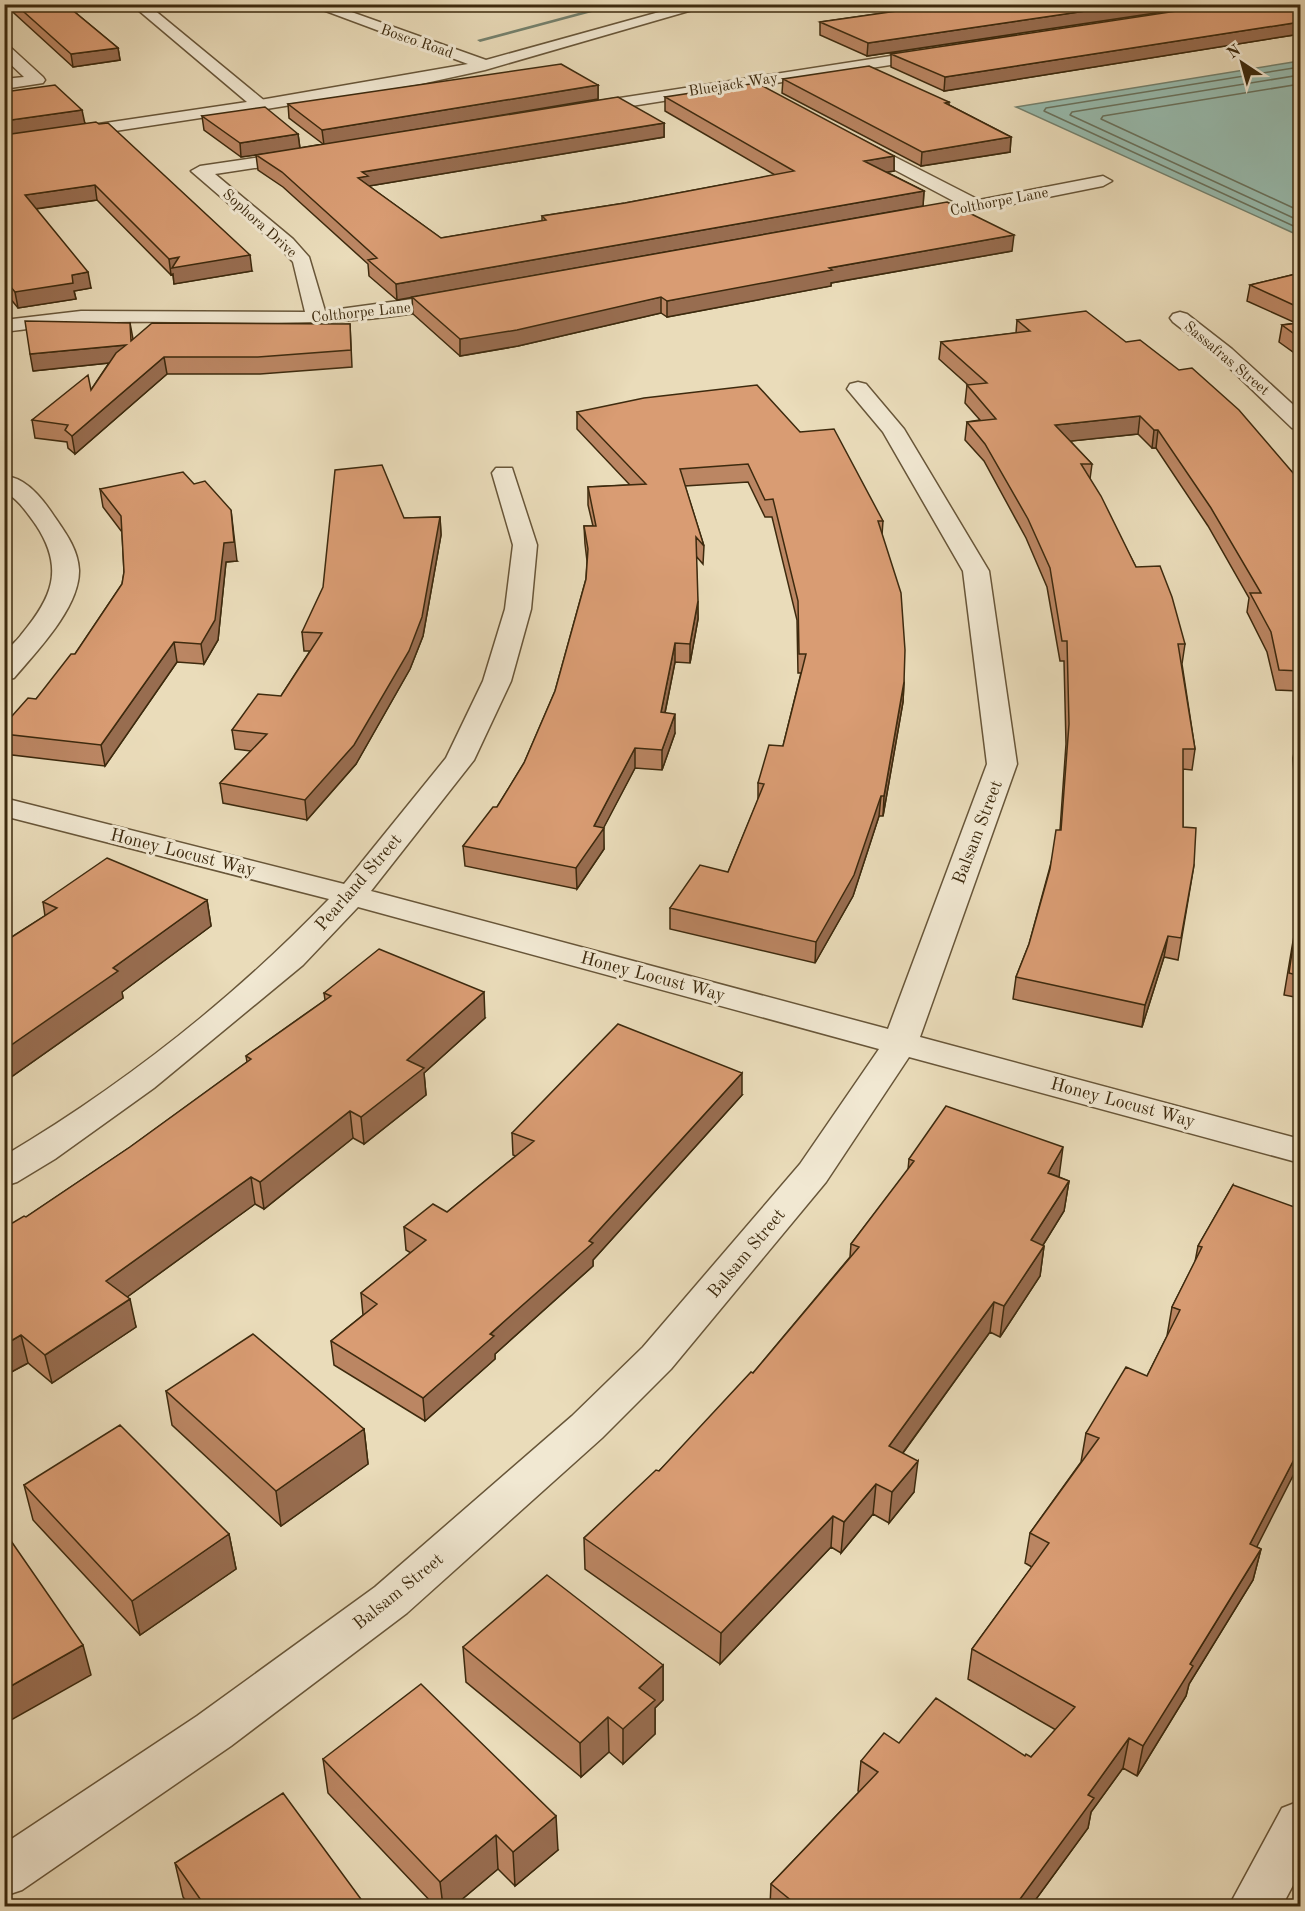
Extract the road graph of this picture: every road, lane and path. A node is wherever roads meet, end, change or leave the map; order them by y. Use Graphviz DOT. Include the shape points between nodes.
graph roads {
  1 [pos="138,4"];
  2 [pos="314,4"];
  3 [pos="674,4"];
  4 [pos="698,7"];
  5 [pos="4,50"];
  6 [pos="951,52"];
  7 [pos="485,65"];
  8 [pos="745,82"];
  9 [pos="4,84"];
  10 [pos="777,99"];
  11 [pos="260,105"];
  12 [pos="561,112"];
  13 [pos="274,119"];
  14 [pos="840,133"];
  15 [pos="304,142"];
  16 [pos="4,143"];
  17 [pos="1103,182"];
  18 [pos="977,206"];
  19 [pos="895,221"];
  20 [pos="473,297"];
  21 [pos="317,318"];
  22 [pos="1180,318"];
  23 [pos="4,326"];
  24 [pos="858,389"];
  25 [pos="1300,423"];
  26 [pos="504,473"];
  27 [pos="8,484"];
  28 [pos="4,672"];
  29 [pos="4,807"];
  30 [pos="351,895"];
  31 [pos="901,1042"];
  32 [pos="1300,1151"];
  33 [pos="4,1173"];
  34 [pos="1300,1824"];
  35 [pos="4,1873"];
  36 [pos="1255,1906"];
  1 -- 11 [label="street"];
  2 -- 7 [label="street, Bosco Road"];
  3 -- 4 [label="street"];
  4 -- 7 [label="street"];
  5 -- 9 [label="street" via="37,80"];
  6 -- 8 [label="street, Bluejack Way"];
  7 -- 11 [label="street"];
  8 -- 10 [label="street"];
  8 -- 12 [label="street, Bluejack Way"];
  11 -- 13 [label="street"];
  11 -- 16 [label="street"];
  14 -- 18 [label="street"];
  15 -- 21 [label="street, Sophora Drive" via="319,153 201,171 302,261"];
  17 -- 18 [label="street, Colthorpe Lane"];
  18 -- 19 [label="street, Colthorpe Lane"];
  20 -- 21 [label="street, Colthorpe Lane"];
  21 -- 23 [label="street, Colthorpe Lane" via="81,317"];
  22 -- 25 [label="street, Sassafras Street" via="1225,353"];
  24 -- 31 [label="street, Balsam Street" via="893,429 976,571 1002,764"];
  26 -- 30 [label="street, Pearland Street" via="525,545 518,609 497,681 459,760"];
  27 -- 28 [label="street" via="24,494 60,542 67,573 62,593 45,622"];
  29 -- 30 [label="street, Honey Locust Way"];
  30 -- 31 [label="street, Honey Locust Way"];
  30 -- 33 [label="street, Pearland Street" via="291,958 229,1011 141,1080"];
  31 -- 32 [label="street, Honey Locust Way"];
  31 -- 35 [label="street, Balsam Street" via="813,1173 657,1358 587,1427 391,1600 214,1731"];
  34 -- 36 [label="street"];
}
